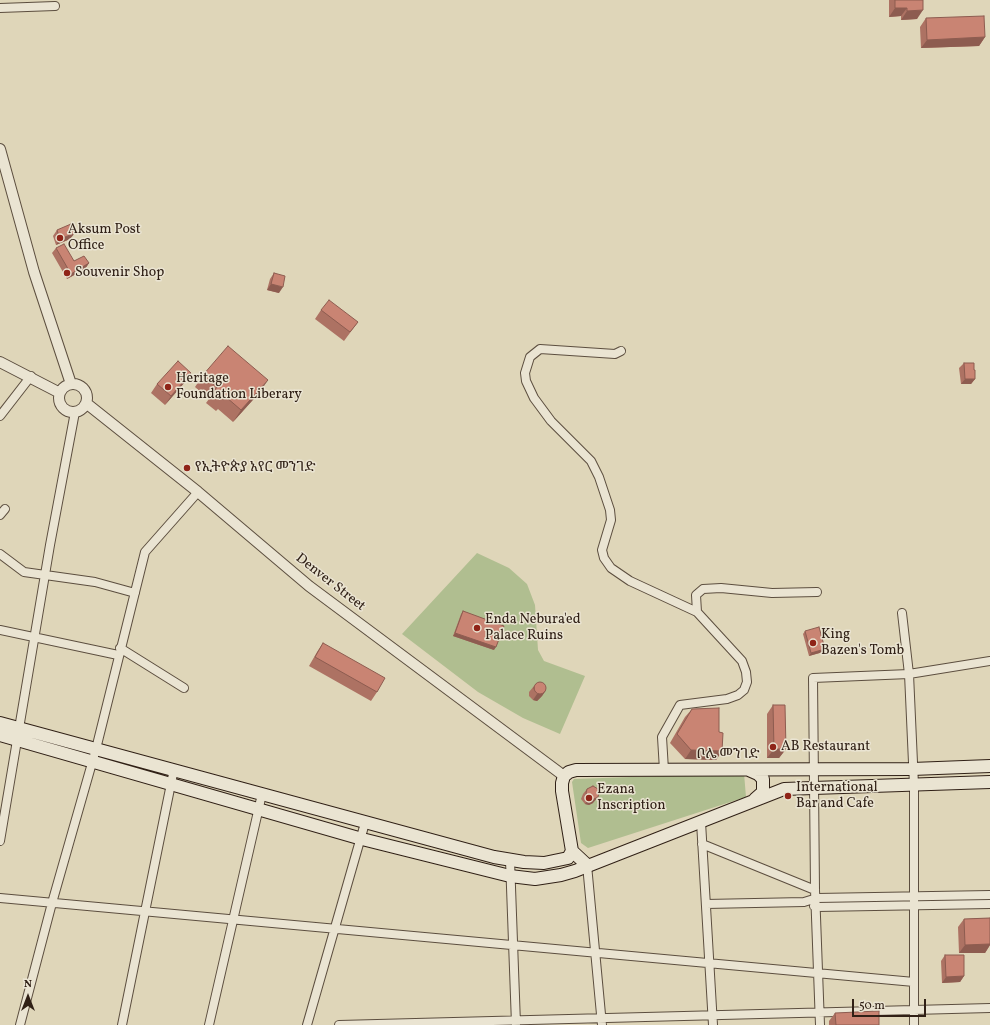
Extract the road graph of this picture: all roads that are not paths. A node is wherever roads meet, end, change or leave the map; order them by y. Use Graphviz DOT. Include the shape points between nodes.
graph roads {
  1 [pos="55,6"];
  2 [pos="0,8"];
  3 [pos="0,149"];
  4 [pos="621,351"];
  5 [pos="0,362"];
  6 [pos="31,376"];
  7 [pos="71,384"];
  8 [pos="60,393"];
  9 [pos="86,403"];
  10 [pos="75,412"];
  11 [pos="0,416"];
  12 [pos="198,492"];
  13 [pos="0,554"];
  14 [pos="46,575"];
  15 [pos="817,592"];
  16 [pos="135,593"];
  17 [pos="697,612"];
  18 [pos="902,613"];
  19 [pos="0,630"];
  20 [pos="35,637"];
  21 [pos="119,652"];
  22 [pos="990,661"];
  23 [pos="909,674"];
  24 [pos="184,688"];
  25 [pos="0,723"];
  26 [pos="18,734"];
  27 [pos="0,735"];
  28 [pos="96,749"];
  29 [pos="92,760"];
  30 [pos="990,766"];
  31 [pos="174,769"];
  32 [pos="813,769"];
  33 [pos="912,769"];
  34 [pos="664,770"];
  35 [pos="748,770"];
  36 [pos="564,776"];
  37 [pos="990,782"];
  38 [pos="171,784"];
  39 [pos="914,785"];
  40 [pos="813,788"];
  41 [pos="262,794"];
  42 [pos="751,802"];
  43 [pos="259,809"];
  44 [pos="701,822"];
  45 [pos="365,823"];
  46 [pos="362,839"];
  47 [pos="0,841"];
  48 [pos="702,844"];
  49 [pos="572,851"];
  50 [pos="510,860"];
  51 [pos="587,865"];
  52 [pos="510,876"];
  53 [pos="815,890"];
  54 [pos="990,895"];
  55 [pos="913,897"];
  56 [pos="0,898"];
  57 [pos="817,898"];
  58 [pos="804,902"];
  59 [pos="52,903"];
  60 [pos="706,904"];
  61 [pos="990,904"];
  62 [pos="914,906"];
  63 [pos="817,907"];
  64 [pos="144,911"];
  65 [pos="233,919"];
  66 [pos="335,929"];
  67 [pos="513,945"];
  68 [pos="595,953"];
  69 [pos="709,963"];
  70 [pos="818,973"];
  71 [pos="914,982"];
  72 [pos="990,1008"];
  73 [pos="914,1010"];
  74 [pos="819,1012"];
  75 [pos="713,1015"];
  76 [pos="602,1022"];
  77 [pos="516,1023"];
  78 [pos="428,1024"];
  79 [pos="20,1025"];
  80 [pos="122,1025"];
  81 [pos="209,1025"];
  82 [pos="307,1025"];
  83 [pos="339,1025"];
  84 [pos="713,1025"];
  85 [pos="820,1025"];
  86 [pos="914,1025"];
  1 -- 2 [label="street"];
  3 -- 7 [label="street" via="34,272"];
  4 -- 17 [label="street" via="615,354 540,349 530,357 526,367 526,381 534,398 551,421 591,461 599,476 610,510 610,529 603,542 604,558 611,568 630,581"];
  5 -- 6 [label="street"];
  6 -- 8 [label="street"];
  6 -- 11 [label="street"];
  7 -- 8 [label="street"];
  7 -- 9 [label="street" via="84,389"];
  8 -- 10 [label="street" via="62,407"];
  9 -- 10 [label="street"];
  9 -- 12 [label="street, Denver Street"];
  10 -- 14 [label="street"];
  12 -- 16 [label="street" via="145,552"];
  12 -- 36 [label="street, Denver Street" via="309,586"];
  13 -- 14 [label="street" via="24,572"];
  14 -- 16 [label="street" via="95,582"];
  14 -- 20 [label="street"];
  15 -- 17 [label="street" via="772,593 721,588 703,589 696,595"];
  16 -- 21 [label="street"];
  17 -- 34 [label="street" via="742,662 747,682 741,692 727,699 680,705 662,737"];
  18 -- 23 [label="street"];
  19 -- 20 [label="street"];
  20 -- 21 [label="street"];
  20 -- 26 [label="street"];
  21 -- 24 [label="street"];
  21 -- 28 [label="street"];
  22 -- 23 [label="street"];
  23 -- 32 [label="street" via="813,678"];
  23 -- 33 [label="street"];
  25 -- 26 [label="main road"];
  26 -- 27 [label="main road"];
  26 -- 28 [label="main road"];
  26 -- 29 [label="main road"];
  26 -- 47 [label="street"];
  28 -- 29 [label="street"];
  28 -- 31 [label="main road"];
  29 -- 38 [label="main road"];
  29 -- 59 [label="street"];
  30 -- 33 [label="main road, ቦሌ መንገድ"];
  31 -- 38 [label="street"];
  31 -- 41 [label="main road"];
  32 -- 33 [label="main road, ቦሌ መንገድ"];
  32 -- 35 [label="main road, ቦሌ መንገድ"];
  32 -- 40 [label="street"];
  33 -- 39 [label="street"];
  34 -- 35 [label="main road, ቦሌ መንገድ"];
  34 -- 36 [label="main road, ቦሌ መንገድ" via="576,770"];
  35 -- 42 [label="main road" via="761,776 764,788"];
  36 -- 49 [label="main road" via="562,783"];
  37 -- 39 [label="main road"];
  38 -- 43 [label="main road"];
  38 -- 64 [label="street"];
  39 -- 40 [label="main road"];
  39 -- 55 [label="street"];
  40 -- 42 [label="main road" via="784,789"];
  40 -- 53 [label="street"];
  41 -- 43 [label="street"];
  41 -- 45 [label="main road"];
  42 -- 44 [label="main road"];
  43 -- 46 [label="main road"];
  43 -- 65 [label="street"];
  44 -- 48 [label="street"];
  44 -- 51 [label="main road"];
  45 -- 46 [label="street"];
  45 -- 50 [label="main road"];
  46 -- 52 [label="main road"];
  46 -- 66 [label="street"];
  48 -- 53 [label="street"];
  48 -- 60 [label="street"];
  49 -- 50 [label="main road" via="568,858 544,863"];
  49 -- 51 [label="main road"];
  50 -- 52 [label="street"];
  51 -- 52 [label="main road" via="548,878"];
  51 -- 68 [label="street"];
  52 -- 67 [label="street"];
  53 -- 57 [label="street"];
  54 -- 55 [label="street"];
  55 -- 57 [label="street"];
  55 -- 62 [label="street"];
  56 -- 59 [label="street"];
  57 -- 58 [label="street"];
  57 -- 63 [label="street"];
  58 -- 60 [label="street"];
  58 -- 63 [label="street"];
  59 -- 64 [label="street"];
  59 -- 79 [label="street"];
  60 -- 69 [label="street"];
  61 -- 62 [label="street"];
  62 -- 63 [label="street"];
  62 -- 71 [label="street"];
  63 -- 70 [label="street"];
  64 -- 65 [label="street"];
  64 -- 80 [label="street"];
  65 -- 66 [label="street"];
  65 -- 81 [label="street"];
  66 -- 67 [label="street"];
  66 -- 82 [label="street"];
  67 -- 68 [label="street"];
  67 -- 77 [label="street"];
  68 -- 69 [label="street"];
  68 -- 76 [label="street"];
  69 -- 70 [label="street"];
  69 -- 75 [label="street"];
  70 -- 71 [label="street"];
  70 -- 74 [label="street"];
  71 -- 73 [label="street"];
  72 -- 73 [label="street"];
  73 -- 74 [label="street"];
  73 -- 86 [label="street"];
  74 -- 75 [label="street"];
  74 -- 85 [label="street"];
  75 -- 76 [label="street"];
  75 -- 84 [label="street"];
  76 -- 77 [label="street"];
  77 -- 78 [label="street"];
  78 -- 83 [label="street"];
}
